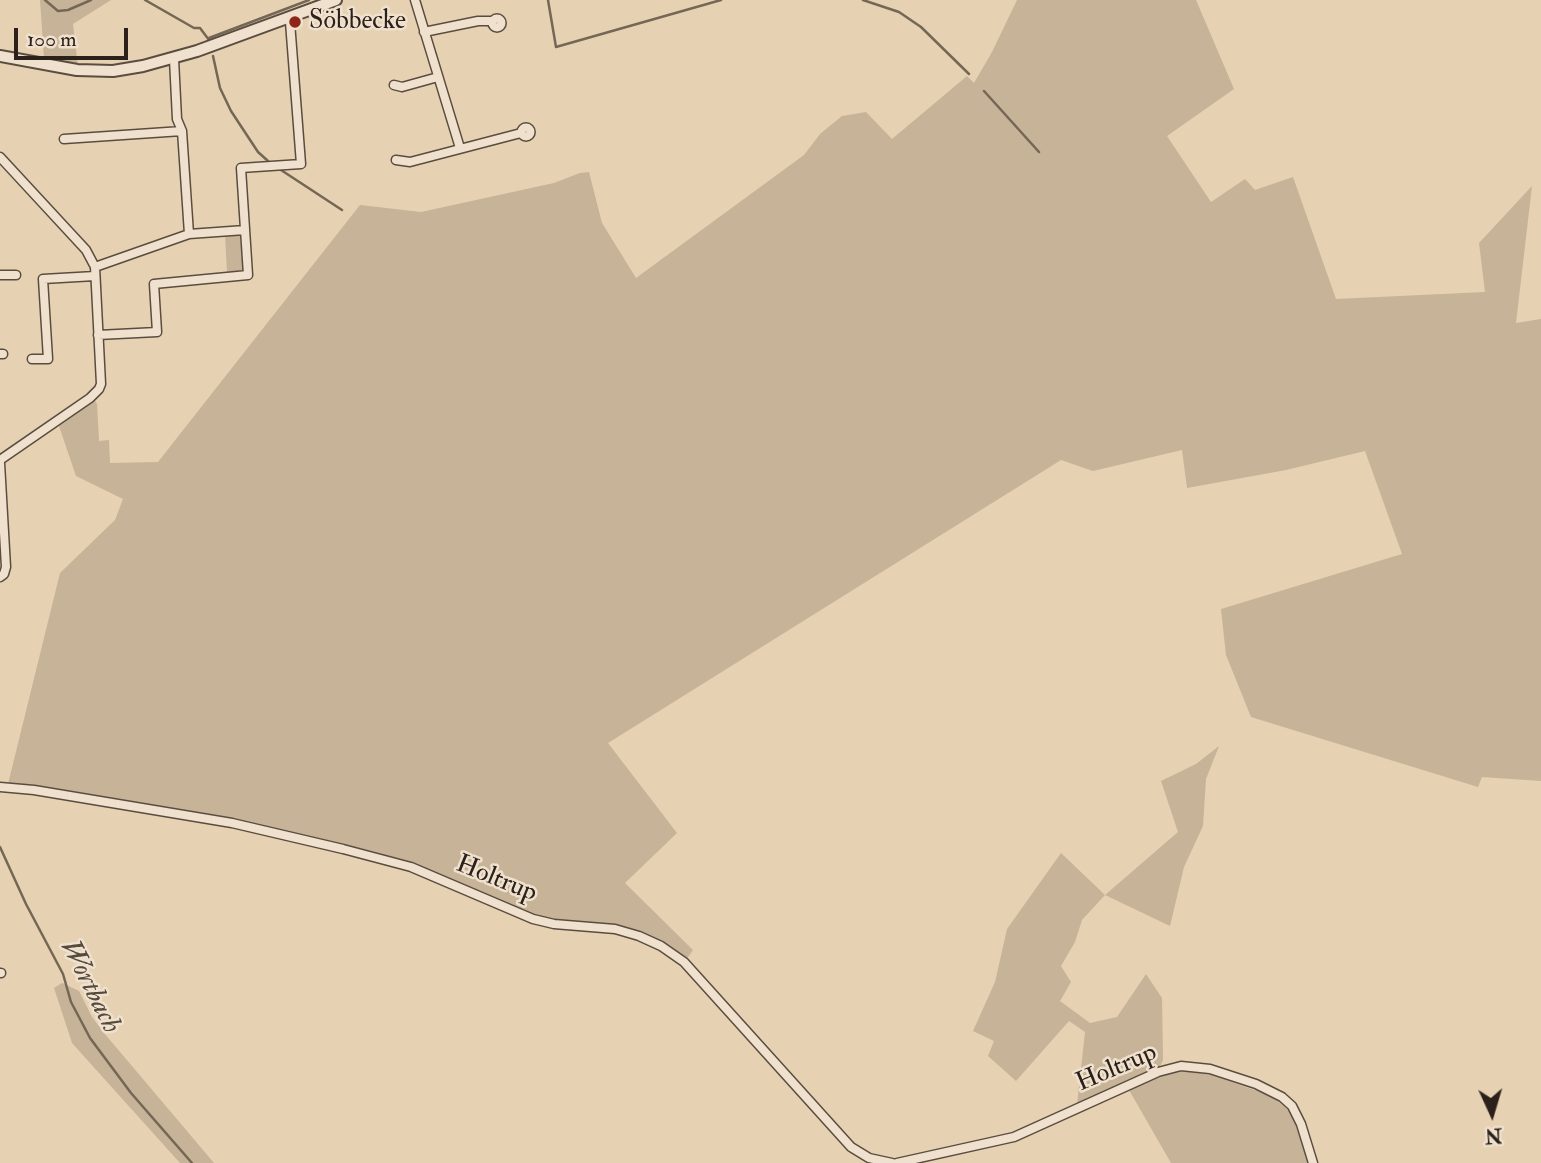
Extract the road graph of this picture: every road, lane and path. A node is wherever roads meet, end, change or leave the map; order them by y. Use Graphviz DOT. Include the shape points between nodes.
graph roads {
  1 [pos="337,0"];
  2 [pos="415,0"];
  3 [pos="288,17"];
  4 [pos="492,22"];
  5 [pos="424,32"];
  6 [pos="0,56"];
  7 [pos="174,59"];
  8 [pos="438,77"];
  9 [pos="394,85"];
  10 [pos="182,131"];
  11 [pos="522,133"];
  12 [pos="64,139"];
  13 [pos="460,148"];
  14 [pos="0,157"];
  15 [pos="396,160"];
  16 [pos="245,230"];
  17 [pos="189,234"];
  18 [pos="95,272"];
  19 [pos="0,275"];
  20 [pos="16,275"];
  21 [pos="98,335"];
  22 [pos="32,359"];
  23 [pos="0,461"];
  24 [pos="2,544"];
  25 [pos="0,577"];
  26 [pos="0,787"];
  27 [pos="892,1163"];
  28 [pos="897,1163"];
  29 [pos="1313,1163"];
  1 -- 3 [label="street"];
  2 -- 5 [label="street"];
  3 -- 7 [label="street"];
  3 -- 16 [label="street" via="301,164 241,168"];
  4 -- 5 [label="street"];
  5 -- 8 [label="street"];
  6 -- 7 [label="street" via="93,71"];
  7 -- 10 [label="street" via="177,119"];
  8 -- 9 [label="street"];
  8 -- 13 [label="street"];
  10 -- 12 [label="street"];
  10 -- 17 [label="street"];
  11 -- 13 [label="street"];
  13 -- 15 [label="street" via="410,162"];
  14 -- 18 [label="street" via="86,250"];
  16 -- 17 [label="street"];
  16 -- 21 [label="street" via="248,275 154,284 157,332"];
  17 -- 18 [label="street"];
  18 -- 21 [label="street"];
  18 -- 22 [label="street" via="43,279 48,359"];
  19 -- 20 [label="street"];
  21 -- 23 [label="street" via="99,389"];
  23 -- 24 [label="street"];
  24 -- 25 [label="street" via="6,571"];
  26 -- 27 [label="street, Holtrup" via="232,823 371,855 411,867 533,919 639,936 684,962 851,1147 869,1158"];
  28 -- 29 [label="street, Holtrup" via="1014,1137 1181,1066 1210,1069 1282,1097 1301,1124"];
}
